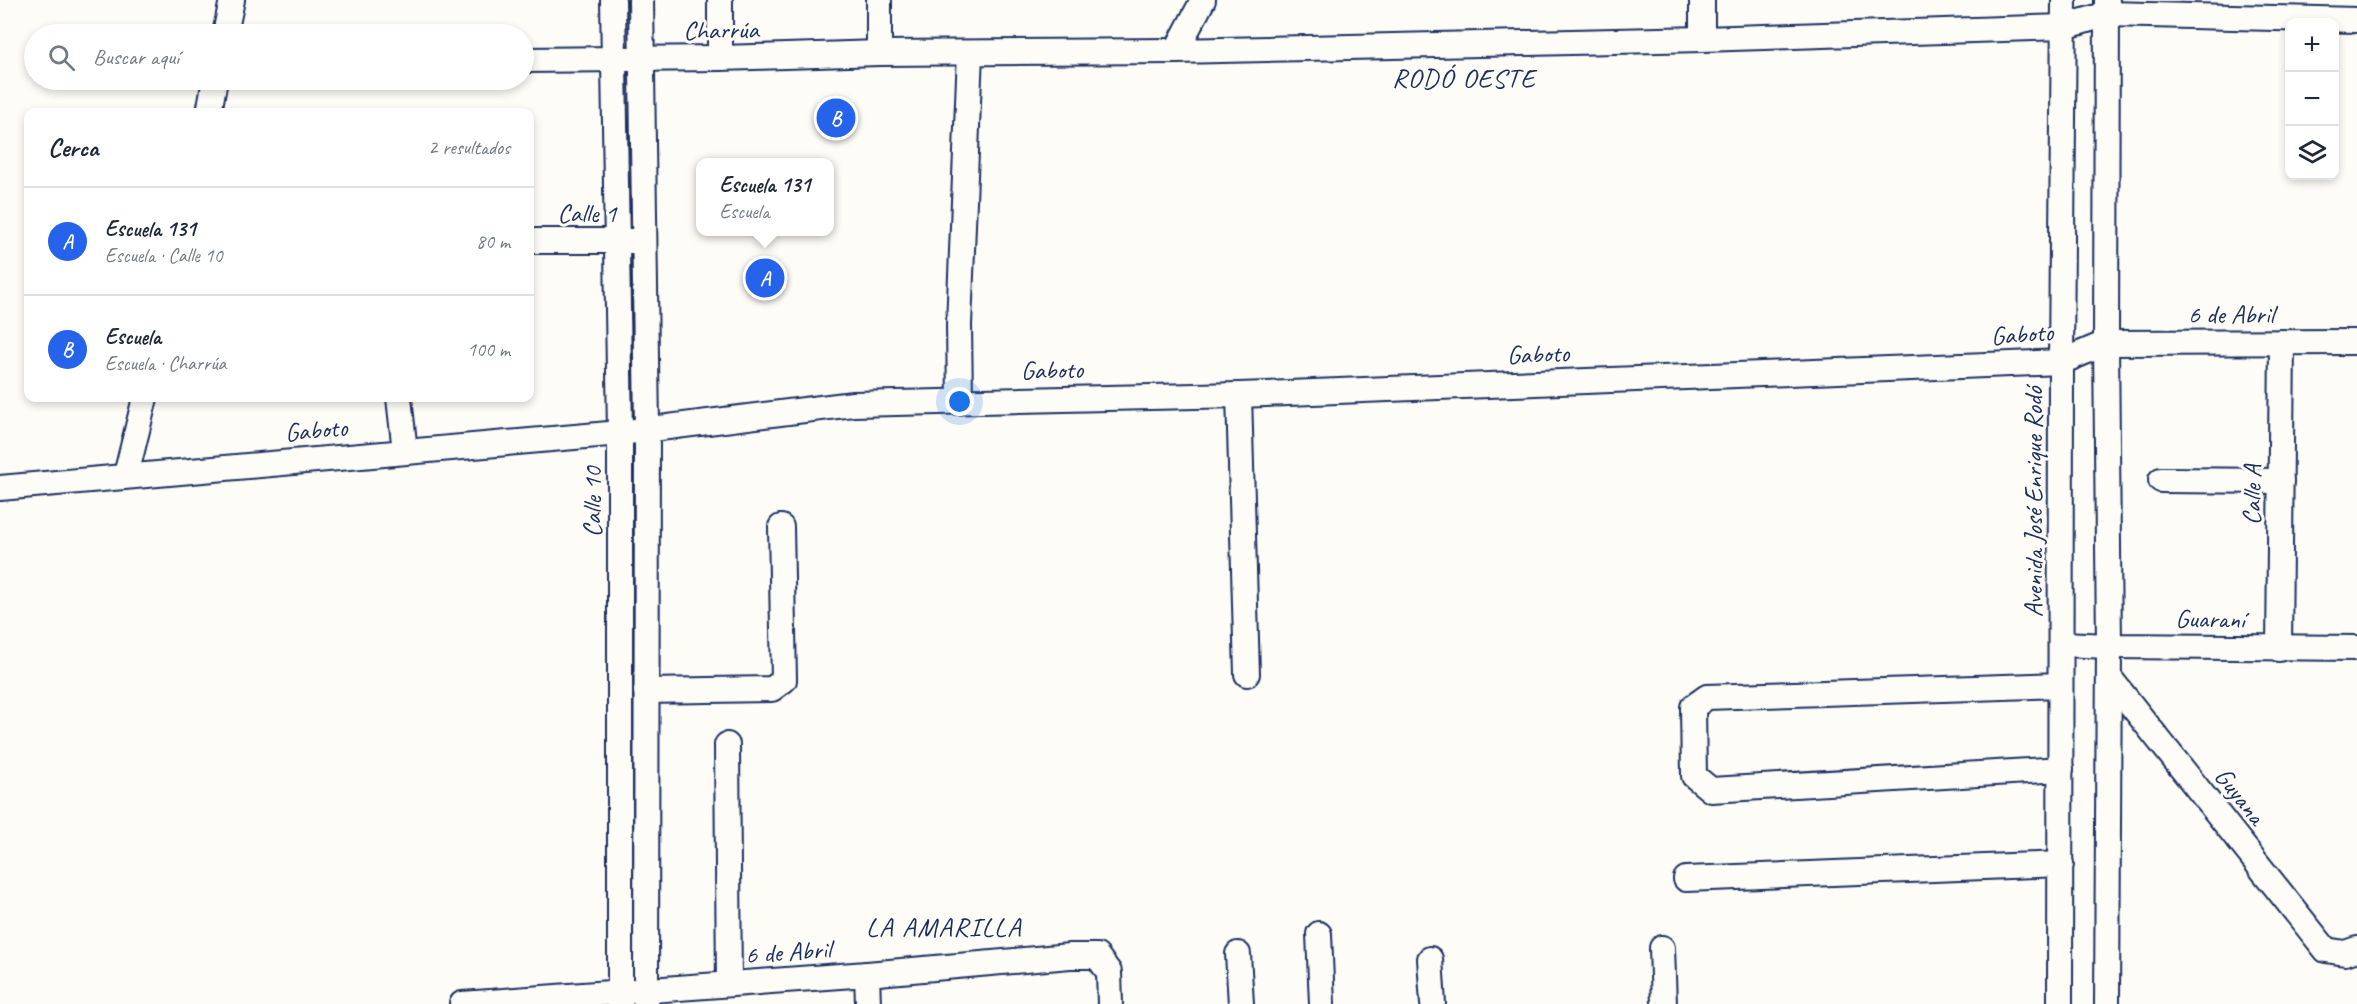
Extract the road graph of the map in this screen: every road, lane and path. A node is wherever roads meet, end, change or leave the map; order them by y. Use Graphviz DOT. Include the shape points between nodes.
graph roads {
  1 [pos="232,0"];
  2 [pos="613,0"];
  3 [pos="641,0"];
  4 [pos="720,0"];
  5 [pos="879,0"];
  6 [pos="1203,0"];
  7 [pos="1702,0"];
  8 [pos="2064,0"];
  9 [pos="2107,7"];
  10 [pos="2357,20"];
  11 [pos="227,24"];
  12 [pos="2064,27"];
  13 [pos="1702,39"];
  14 [pos="1176,51"];
  15 [pos="879,53"];
  16 [pos="970,53"];
  17 [pos="720,58"];
  18 [pos="534,60"];
  19 [pos="613,60"];
  20 [pos="641,60"];
  21 [pos="213,90"];
  22 [pos="210,108"];
  23 [pos="534,241"];
  24 [pos="618,241"];
  25 [pos="644,241"];
  26 [pos="2282,342"];
  27 [pos="2357,342"];
  28 [pos="2106,343"];
  29 [pos="2061,362"];
  30 [pos="1239,395"];
  31 [pos="960,401"];
  32 [pos="144,402"];
  33 [pos="399,402"];
  34 [pos="647,428"];
  35 [pos="620,433"];
  36 [pos="405,451"];
  37 [pos="126,475"];
  38 [pos="2161,480"];
  39 [pos="2281,481"];
  40 [pos="0,488"];
  41 [pos="781,527"];
  42 [pos="2062,644"];
  43 [pos="2109,646"];
  44 [pos="2357,648"];
  45 [pos="2279,649"];
  46 [pos="1247,674"];
  47 [pos="2109,677"];
  48 [pos="2060,684"];
  49 [pos="646,691"];
  50 [pos="727,745"];
  51 [pos="2061,769"];
  52 [pos="2061,864"];
  53 [pos="1686,879"];
  54 [pos="1319,934"];
  55 [pos="1662,948"];
  56 [pos="2357,949"];
  57 [pos="1239,954"];
  58 [pos="1430,959"];
  59 [pos="867,974"];
  60 [pos="729,984"];
  61 [pos="645,997"];
  62 [pos="620,998"];
  63 [pos="462,1004"];
  64 [pos="868,1004"];
  65 [pos="1110,1004"];
  66 [pos="1241,1004"];
  67 [pos="1322,1004"];
  68 [pos="1432,1004"];
  69 [pos="1664,1004"];
  70 [pos="2061,1004"];
  71 [pos="2107,1004"];
  1 -- 11 [label="street"];
  2 -- 19 [label="street, Calle 10"];
  3 -- 20 [label="street"];
  4 -- 17 [label="street"];
  5 -- 15 [label="street"];
  6 -- 14 [label="street"];
  7 -- 13 [label="street"];
  8 -- 12 [label="street, Avenida José Enrique Rodó"];
  9 -- 10 [label="street, Charrúa"];
  9 -- 12 [label="street, Charrúa"];
  9 -- 28 [label="street"];
  12 -- 13 [label="street, Charrúa"];
  12 -- 29 [label="street, Avenida José Enrique Rodó"];
  13 -- 14 [label="street, Charrúa"];
  14 -- 16 [label="street, Charrúa"];
  15 -- 16 [label="street, Charrúa"];
  15 -- 17 [label="street, Charrúa"];
  16 -- 31 [label="street" via="959,325"];
  17 -- 20 [label="street, Charrúa"];
  18 -- 19 [label="street, Charrúa"];
  19 -- 20 [label="street, Charrúa"];
  19 -- 24 [label="street, Calle 10"];
  20 -- 25 [label="street"];
  21 -- 22 [label="street"];
  23 -- 24 [label="street, Calle 1"];
  24 -- 25 [label="street, Calle 1"];
  24 -- 35 [label="street, Calle 10"];
  25 -- 34 [label="street"];
  26 -- 27 [label="street, 6 de Abril"];
  26 -- 28 [label="street, 6 de Abril"];
  26 -- 39 [label="street, Calle A"];
  28 -- 29 [label="street, Gaboto"];
  28 -- 43 [label="street"];
  29 -- 30 [label="street, Gaboto"];
  29 -- 42 [label="street, Avenida José Enrique Rodó"];
  30 -- 31 [label="street, Gaboto"];
  30 -- 46 [label="street"];
  31 -- 34 [label="street, Gaboto" via="853,404"];
  32 -- 37 [label="street"];
  33 -- 36 [label="street"];
  34 -- 35 [label="street, Gaboto"];
  34 -- 49 [label="street"];
  35 -- 36 [label="street, Gaboto"];
  35 -- 62 [label="street, Calle 10"];
  36 -- 37 [label="street, Gaboto"];
  37 -- 40 [label="street, Gaboto"];
  38 -- 39 [label="street"];
  39 -- 45 [label="street, Calle A"];
  41 -- 49 [label="street" via="784,680 772,689"];
  42 -- 43 [label="street, Guaraní"];
  42 -- 48 [label="street, Avenida José Enrique Rodó"];
  43 -- 45 [label="street, Guaraní"];
  43 -- 47 [label="street"];
  44 -- 45 [label="street, Guaraní"];
  47 -- 56 [label="street, Guyana" via="2325,950 2345,953"];
  47 -- 71 [label="street"];
  48 -- 51 [label="street, Avenida José Enrique Rodó"];
  48 -- 51 [label="street" via="1707,697 1693,707 1694,776 1711,790"];
  49 -- 61 [label="street"];
  50 -- 60 [label="street"];
  51 -- 52 [label="street, Avenida José Enrique Rodó"];
  52 -- 53 [label="street"];
  52 -- 70 [label="street, Avenida José Enrique Rodó"];
  54 -- 67 [label="street"];
  55 -- 69 [label="street"];
  57 -- 66 [label="street"];
  58 -- 68 [label="street"];
  59 -- 60 [label="street, 6 de Abril"];
  59 -- 64 [label="street"];
  59 -- 65 [label="street, 6 de Abril" via="1097,956 1109,972"];
  60 -- 61 [label="street, 6 de Abril"];
  61 -- 62 [label="street, 6 de Abril"];
  62 -- 63 [label="street, 6 de Abril"];
}
